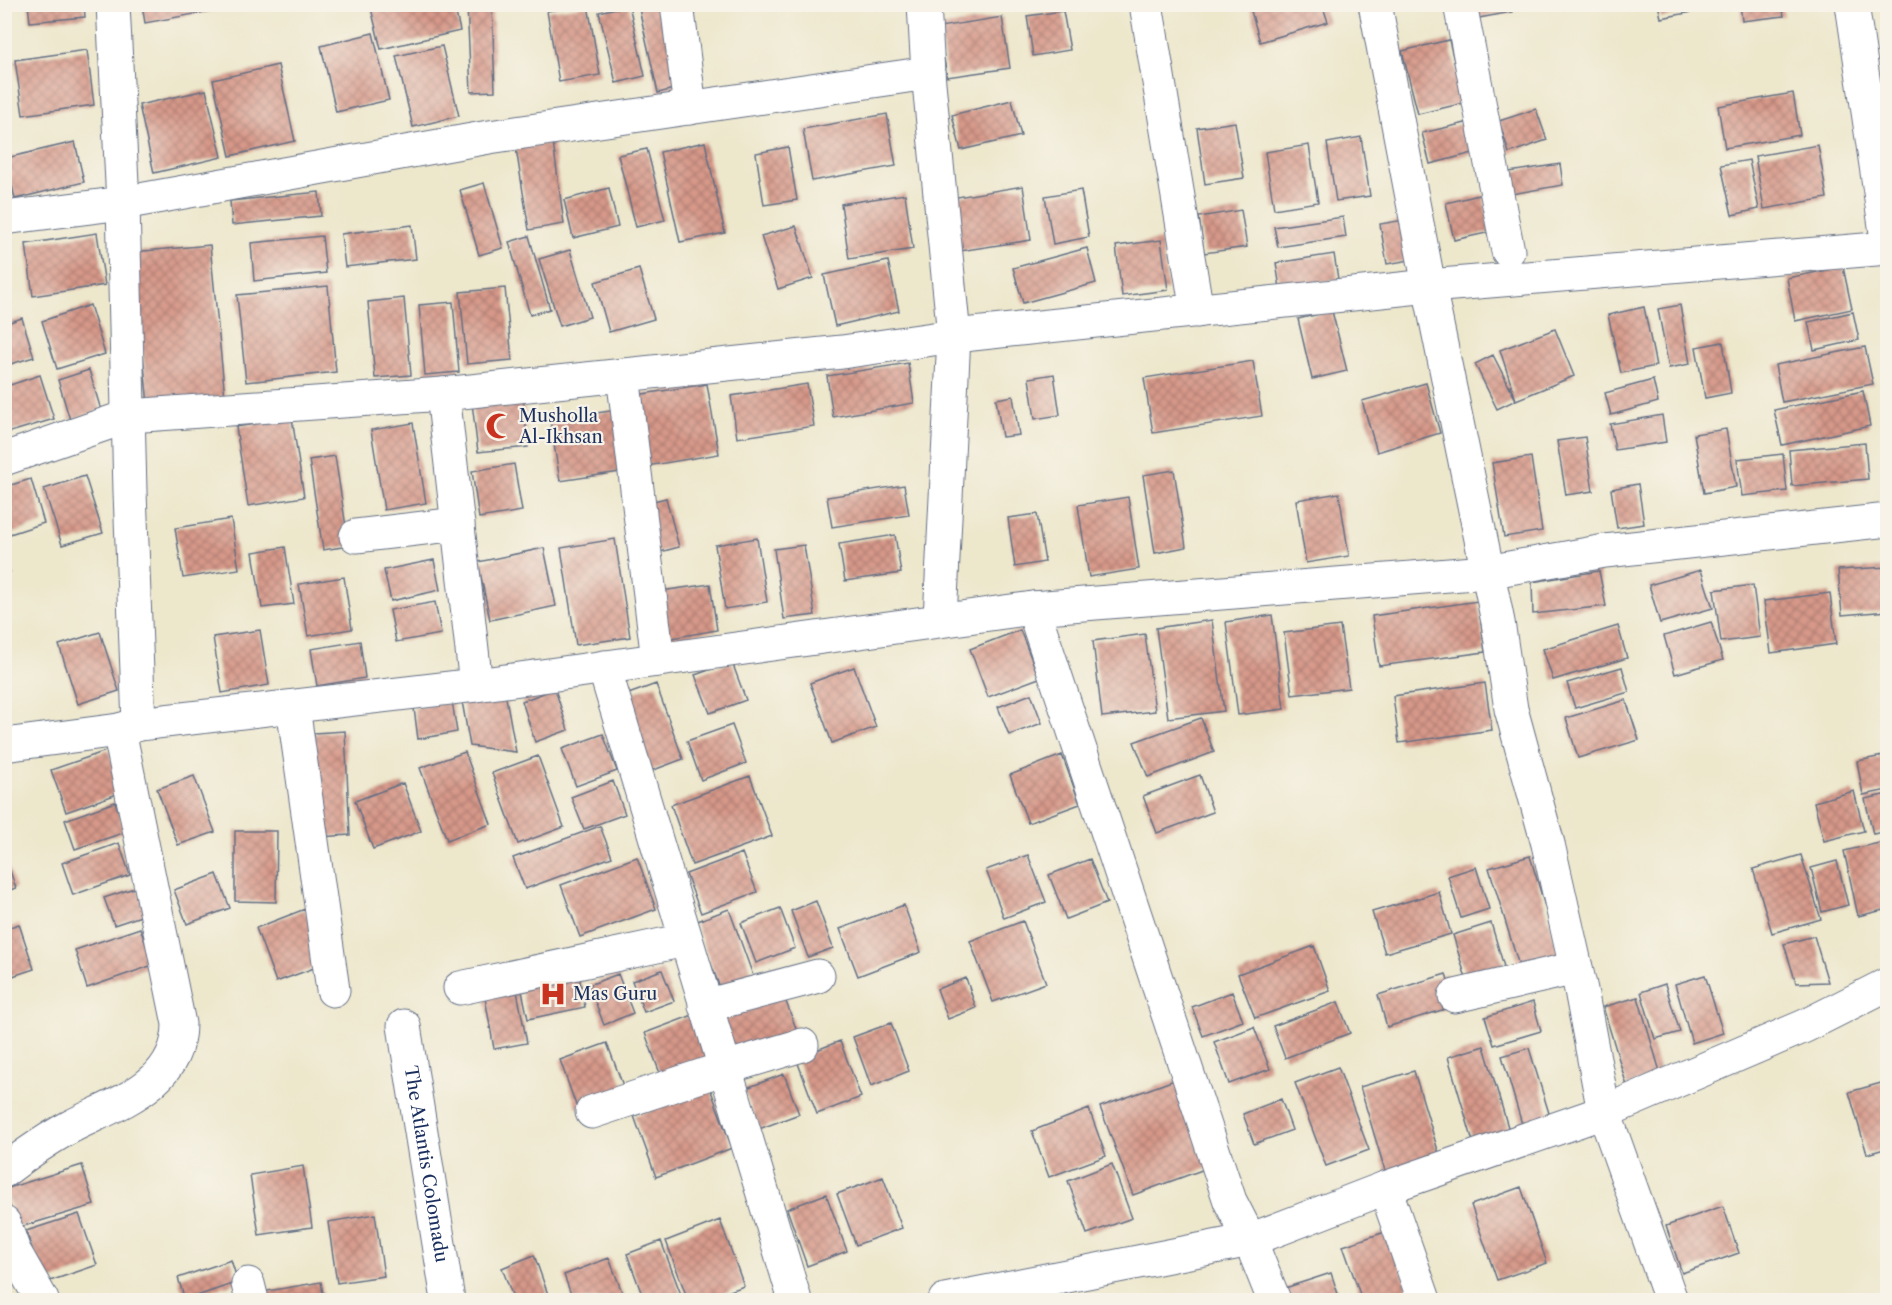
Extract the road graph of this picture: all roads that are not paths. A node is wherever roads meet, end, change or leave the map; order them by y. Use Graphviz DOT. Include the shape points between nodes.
graph roads {
  1 [pos="113,4"];
  2 [pos="677,4"];
  3 [pos="924,4"];
  4 [pos="1146,4"];
  5 [pos="1375,4"];
  6 [pos="1460,4"];
  7 [pos="1852,4"];
  8 [pos="928,73"];
  9 [pos="690,108"];
  10 [pos="123,203"];
  11 [pos="4,218"];
  12 [pos="1887,247"];
  13 [pos="1508,251"];
  14 [pos="1429,286"];
  15 [pos="1197,310"];
  16 [pos="954,336"];
  17 [pos="623,375"];
  18 [pos="443,394"];
  19 [pos="129,416"];
  20 [pos="4,459"];
  21 [pos="1887,520"];
  22 [pos="458,525"];
  23 [pos="356,536"];
  24 [pos="1486,572"];
  25 [pos="1033,608"];
  26 [pos="940,619"];
  27 [pos="658,660"];
  28 [pos="604,667"];
  29 [pos="476,685"];
  30 [pos="293,707"];
  31 [pos="129,727"];
  32 [pos="4,745"];
  33 [pos="685,940"];
  34 [pos="1576,968"];
  35 [pos="818,976"];
  36 [pos="1887,984"];
  37 [pos="460,988"];
  38 [pos="333,990"];
  39 [pos="1455,996"];
  40 [pos="705,1006"];
  41 [pos="404,1026"];
  42 [pos="802,1045"];
  43 [pos="725,1068"];
  44 [pos="592,1112"];
  45 [pos="1604,1112"];
  46 [pos="4,1171"];
  47 [pos="1385,1188"];
  48 [pos="4,1223"];
  49 [pos="1250,1240"];
  50 [pos="42,1300"];
  51 [pos="448,1300"];
  52 [pos="795,1300"];
  53 [pos="945,1300"];
  54 [pos="1275,1300"];
  55 [pos="1424,1300"];
  56 [pos="1671,1300"];
  1 -- 10 [label="street"];
  2 -- 9 [label="street"];
  3 -- 8 [label="street"];
  4 -- 15 [label="street"];
  5 -- 14 [label="street"];
  6 -- 13 [label="street"];
  7 -- 12 [label="street"];
  8 -- 9 [label="street"];
  8 -- 16 [label="street"];
  9 -- 10 [label="street" via="489,137"];
  10 -- 11 [label="street"];
  10 -- 19 [label="street"];
  12 -- 14 [label="street"];
  14 -- 15 [label="street"];
  14 -- 24 [label="street"];
  15 -- 16 [label="street"];
  16 -- 17 [label="street"];
  16 -- 26 [label="street"];
  17 -- 18 [label="street"];
  17 -- 27 [label="street"];
  18 -- 19 [label="street"];
  18 -- 22 [label="street"];
  19 -- 20 [label="street"];
  19 -- 31 [label="street"];
  21 -- 24 [label="street" via="1616,549"];
  22 -- 23 [label="street"];
  22 -- 29 [label="street"];
  24 -- 25 [label="street"];
  24 -- 34 [label="street" via="1511,709 1548,844"];
  25 -- 26 [label="street"];
  25 -- 49 [label="street" via="1230,1201"];
  26 -- 27 [label="street"];
  27 -- 28 [label="street"];
  28 -- 29 [label="street"];
  28 -- 33 [label="street"];
  29 -- 30 [label="street"];
  30 -- 31 [label="street"];
  30 -- 38 [label="street"];
  31 -- 32 [label="street"];
  31 -- 46 [label="street" via="179,1036 172,1060 136,1096 69,1128"];
  33 -- 37 [label="street"];
  33 -- 40 [label="street"];
  34 -- 39 [label="street"];
  34 -- 45 [label="street"];
  35 -- 40 [label="street"];
  36 -- 45 [label="street" via="1805,1026"];
  40 -- 43 [label="street"];
  41 -- 51 [label="street, The Atlantis Colomadu"];
  42 -- 43 [label="street"];
  43 -- 44 [label="street"];
  43 -- 52 [label="street"];
  45 -- 47 [label="street"];
  45 -- 56 [label="street"];
  47 -- 49 [label="street"];
  47 -- 55 [label="street"];
  48 -- 50 [label="street" via="14,1251"];
  49 -- 53 [label="street"];
  49 -- 54 [label="street"];
}
